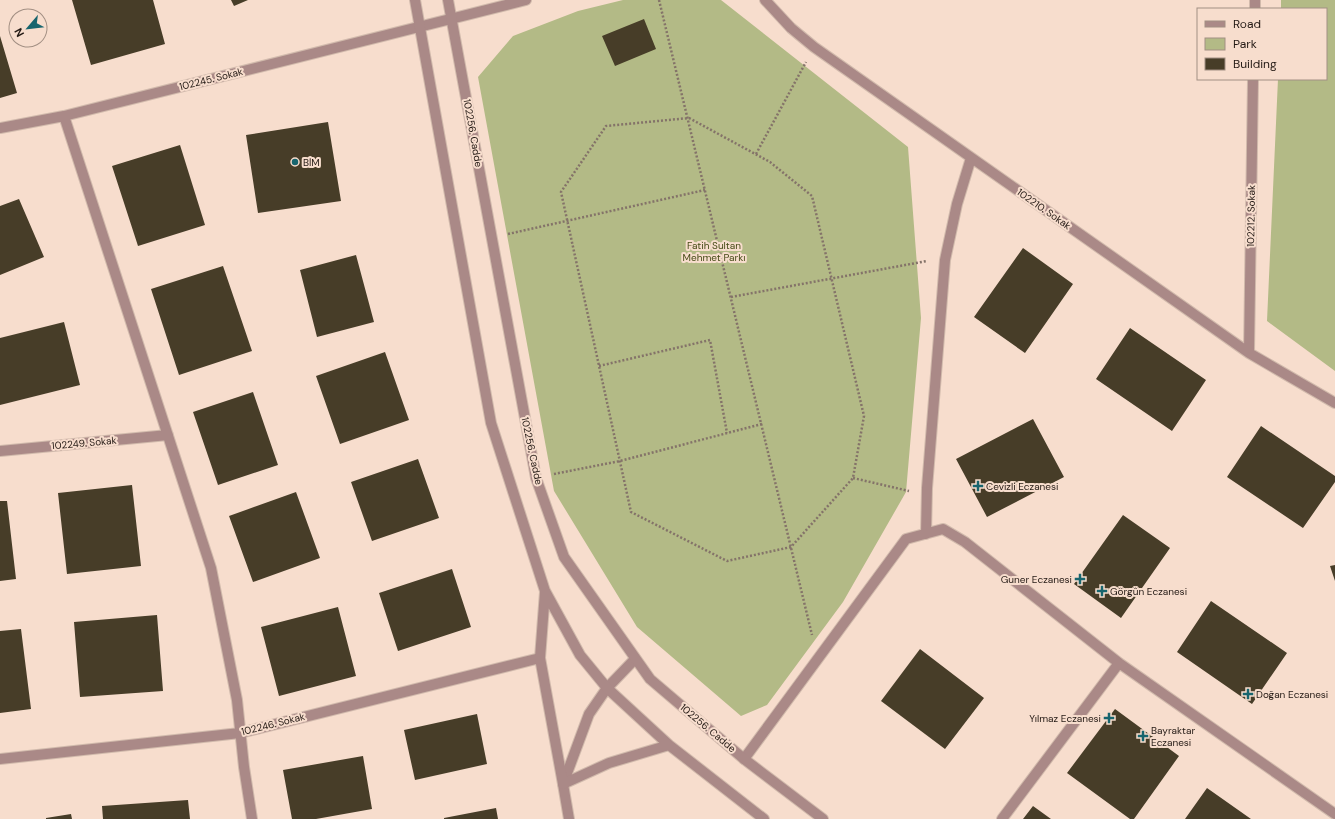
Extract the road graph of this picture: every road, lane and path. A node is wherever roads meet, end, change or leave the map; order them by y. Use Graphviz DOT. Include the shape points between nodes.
graph roads {
  1 [pos="415,0"];
  2 [pos="448,0"];
  3 [pos="526,0"];
  4 [pos="659,0"];
  5 [pos="765,0"];
  6 [pos="452,19"];
  7 [pos="421,26"];
  8 [pos="814,47"];
  9 [pos="1254,80"];
  10 [pos="64,116"];
  11 [pos="688,118"];
  12 [pos="0,128"];
  13 [pos="756,154"];
  14 [pos="971,158"];
  15 [pos="705,190"];
  16 [pos="567,219"];
  17 [pos="492,237"];
  18 [pos="945,260"];
  19 [pos="832,278"];
  20 [pos="731,298"];
  21 [pos="1249,352"];
  22 [pos="599,366"];
  23 [pos="1335,403"];
  24 [pos="762,424"];
  25 [pos="727,433"];
  26 [pos="168,435"];
  27 [pos="0,451"];
  28 [pos="620,461"];
  29 [pos="536,478"];
  30 [pos="853,478"];
  31 [pos="927,488"];
  32 [pos="926,534"];
  33 [pos="791,547"];
  34 [pos="545,591"];
  35 [pos="820,656"];
  36 [pos="540,658"];
  37 [pos="635,659"];
  38 [pos="1119,663"];
  39 [pos="607,688"];
  40 [pos="240,733"];
  41 [pos="669,745"];
  42 [pos="744,758"];
  43 [pos="0,759"];
  44 [pos="563,784"];
  45 [pos="1335,814"];
  46 [pos="252,819"];
  47 [pos="569,819"];
  48 [pos="764,819"];
  49 [pos="823,819"];
  50 [pos="1002,819"];
  1 -- 7 [label="street"];
  2 -- 6 [label="street, 102256. Cadde"];
  3 -- 6 [label="street, 102245. Sokak"];
  4 -- 11 [label="path"];
  5 -- 8 [label="street, 102210. Sokak" via="791,28"];
  6 -- 7 [label="street, 102245. Sokak"];
  6 -- 17 [label="street, 102256. Cadde"];
  7 -- 10 [label="street, 102245. Sokak"];
  7 -- 34 [label="street" via="491,423"];
  8 -- 13 [label="path"];
  8 -- 14 [label="street, 102210. Sokak"];
  9 -- 21 [label="street, 102212. Sokak"];
  10 -- 12 [label="street, 102245. Sokak"];
  10 -- 26 [label="street"];
  11 -- 13 [label="path"];
  11 -- 15 [label="path"];
  11 -- 16 [label="path" via="606,126 561,192"];
  13 -- 19 [label="path" via="812,196"];
  14 -- 18 [label="street" via="957,204"];
  14 -- 21 [label="street, 102210. Sokak"];
  15 -- 16 [label="path"];
  15 -- 20 [label="path"];
  16 -- 17 [label="path"];
  16 -- 22 [label="path"];
  17 -- 29 [label="street, 102256. Cadde"];
  18 -- 19 [label="path" via="917,262"];
  18 -- 31 [label="street"];
  19 -- 20 [label="path"];
  19 -- 30 [label="path" via="864,416"];
  20 -- 24 [label="path"];
  21 -- 23 [label="street, 102210. Sokak"];
  22 -- 25 [label="path" via="710,340"];
  22 -- 28 [label="path"];
  24 -- 25 [label="path"];
  24 -- 33 [label="path"];
  25 -- 28 [label="path"];
  26 -- 27 [label="street, 102249. Sokak"];
  26 -- 40 [label="street" via="211,568 237,700"];
  28 -- 29 [label="path"];
  28 -- 33 [label="path" via="631,512 727,561"];
  29 -- 37 [label="street, 102256. Cadde" via="564,557"];
  30 -- 31 [label="path" via="906,492"];
  30 -- 33 [label="path"];
  31 -- 32 [label="street"];
  32 -- 35 [label="street" via="906,540"];
  32 -- 38 [label="street" via="943,529 965,542"];
  33 -- 35 [label="path" via="813,642"];
  34 -- 36 [label="street"];
  34 -- 39 [label="street" via="580,655"];
  35 -- 42 [label="street"];
  36 -- 40 [label="street, 102246. Sokak"];
  36 -- 44 [label="street"];
  37 -- 39 [label="street"];
  37 -- 42 [label="street, 102256. Cadde" via="650,679"];
  38 -- 45 [label="street"];
  38 -- 50 [label="street"];
  39 -- 41 [label="street"];
  39 -- 44 [label="street" via="589,714"];
  40 -- 43 [label="street, 102246. Sokak"];
  40 -- 46 [label="street"];
  41 -- 44 [label="street" via="609,763"];
  41 -- 48 [label="street"];
  42 -- 49 [label="street, 102256. Cadde"];
  44 -- 47 [label="street"];
}
